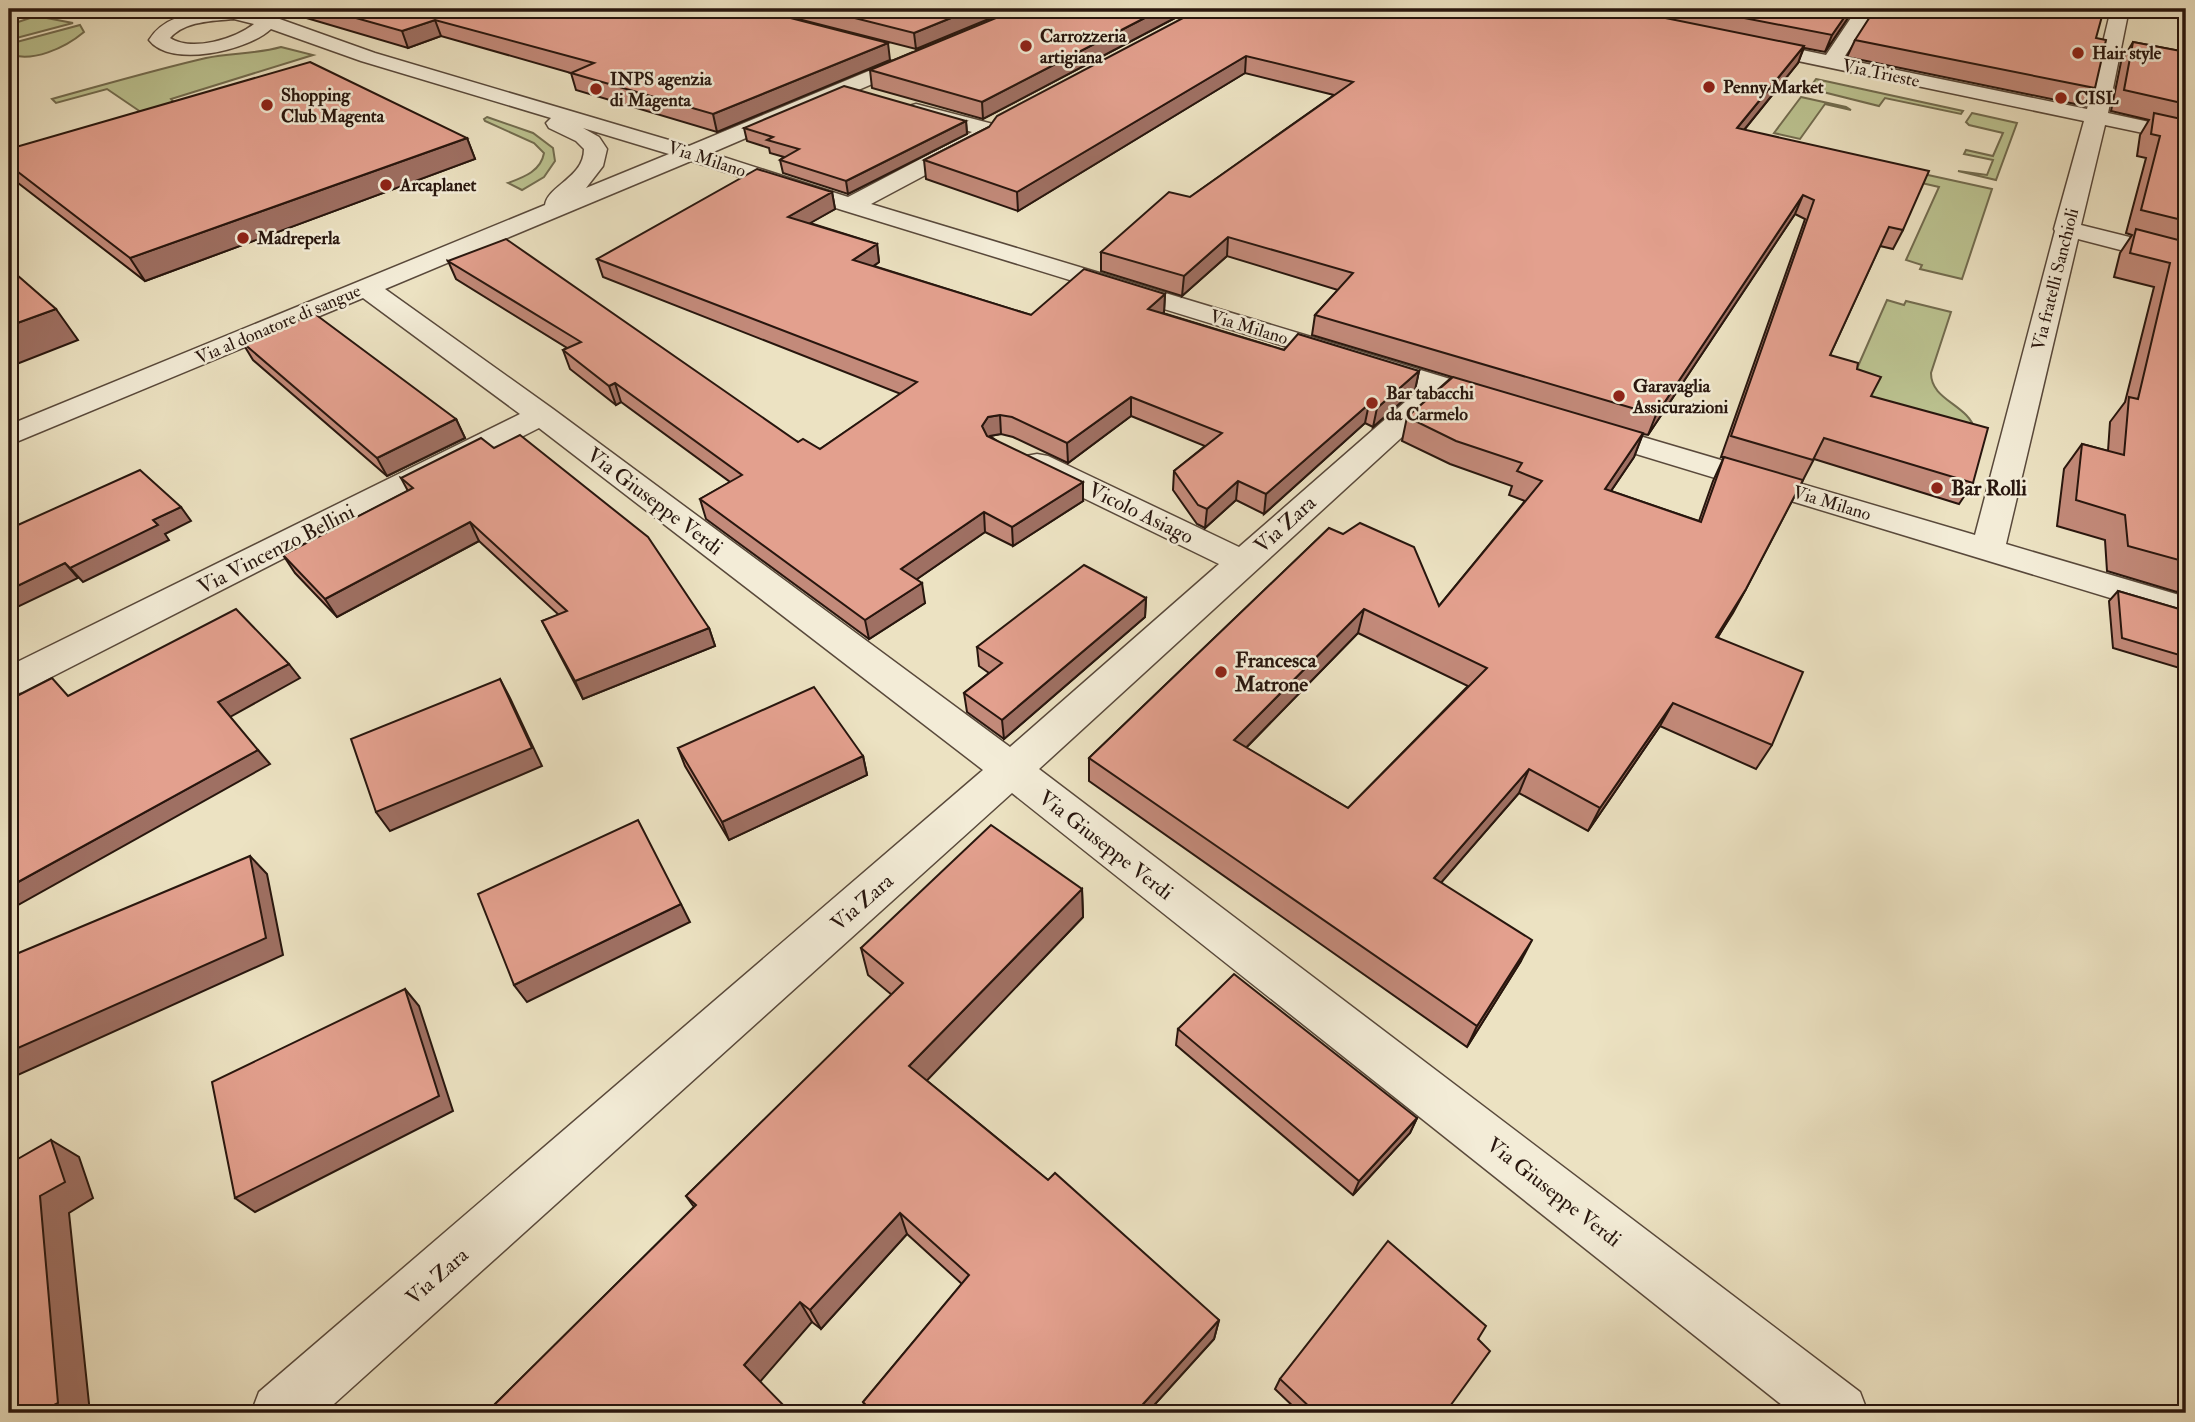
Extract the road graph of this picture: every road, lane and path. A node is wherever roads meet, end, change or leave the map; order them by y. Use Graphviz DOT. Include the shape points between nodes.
graph roads {
  1 [pos="232,9"];
  2 [pos="1866,9"];
  3 [pos="2120,9"];
  4 [pos="256,16"];
  5 [pos="176,18"];
  6 [pos="1728,40"];
  7 [pos="222,45"];
  8 [pos="939,48"];
  9 [pos="888,51"];
  10 [pos="2109,51"];
  11 [pos="2135,56"];
  12 [pos="368,57"];
  13 [pos="916,58"];
  14 [pos="1831,62"];
  15 [pos="844,89"];
  16 [pos="514,101"];
  17 [pos="2096,118"];
  18 [pos="2186,136"];
  19 [pos="691,154"];
  20 [pos="596,160"];
  21 [pos="850,205"];
  22 [pos="547,212"];
  23 [pos="2066,229"];
  24 [pos="2186,259"];
  25 [pos="365,287"];
  26 [pos="1441,386"];
  27 [pos="1520,410"];
  28 [pos="542,415"];
  29 [pos="1560,421"];
  30 [pos="9,436"];
  31 [pos="1013,452"];
  32 [pos="1988,550"];
  33 [pos="1243,562"];
  34 [pos="2186,609"];
  35 [pos="9,682"];
  36 [pos="1010,771"];
  37 [pos="280,1413"];
  38 [pos="1839,1413"];
  1 -- 4 [label="street, Via Milano"];
  2 -- 14 [label="street"];
  3 -- 10 [label="street, Via fratelli Sanchioli"];
  4 -- 5 [label="street"];
  4 -- 7 [label="street" via="264,23 259,31"];
  4 -- 12 [label="street, Via Milano"];
  5 -- 7 [label="street" via="159,37 163,44 183,48"];
  6 -- 14 [label="street, Via Trieste"];
  7 -- 12 [label="street, Via Milano" via="281,43"];
  8 -- 13 [label="street, Via al donatore di sangue"];
  9 -- 13 [label="street"];
  10 -- 11 [label="street"];
  10 -- 17 [label="street, Via fratelli Sanchioli"];
  12 -- 16 [label="street, Via Milano"];
  13 -- 15 [label="street, Via al donatore di sangue"];
  14 -- 17 [label="street, Via Trieste"];
  15 -- 19 [label="street, Via al donatore di sangue"];
  15 -- 21 [label="street" via="991,126 981,138"];
  16 -- 19 [label="street, Via Milano"];
  16 -- 20 [label="street, Via Milano" via="590,141 596,147"];
  17 -- 18 [label="street, Via Trieste"];
  17 -- 23 [label="street, Via fratelli Sanchioli"];
  19 -- 21 [label="street, Via Milano"];
  19 -- 22 [label="street, Via al donatore di sangue"];
  20 -- 22 [label="street, Via al donatore di sangue"];
  21 -- 26 [label="street, Via Milano"];
  22 -- 25 [label="street, Via al donatore di sangue"];
  23 -- 24 [label="street"];
  23 -- 32 [label="street, Via fratelli Sanchioli"];
  25 -- 28 [label="street, Via Giuseppe Verdi"];
  25 -- 30 [label="street, Via al donatore di sangue"];
  26 -- 27 [label="street, Via Milano"];
  26 -- 33 [label="street, Via Zara"];
  28 -- 35 [label="street, Via Vincenzo Bellini"];
  28 -- 36 [label="street, Via Giuseppe Verdi"];
  29 -- 32 [label="street, Via Milano"];
  31 -- 33 [label="street, Vicolo Asiago"];
  32 -- 34 [label="street, Via Milano"];
  33 -- 36 [label="street, Via Zara"];
  36 -- 37 [label="street, Via Zara"];
  36 -- 38 [label="street, Via Giuseppe Verdi"];
}
